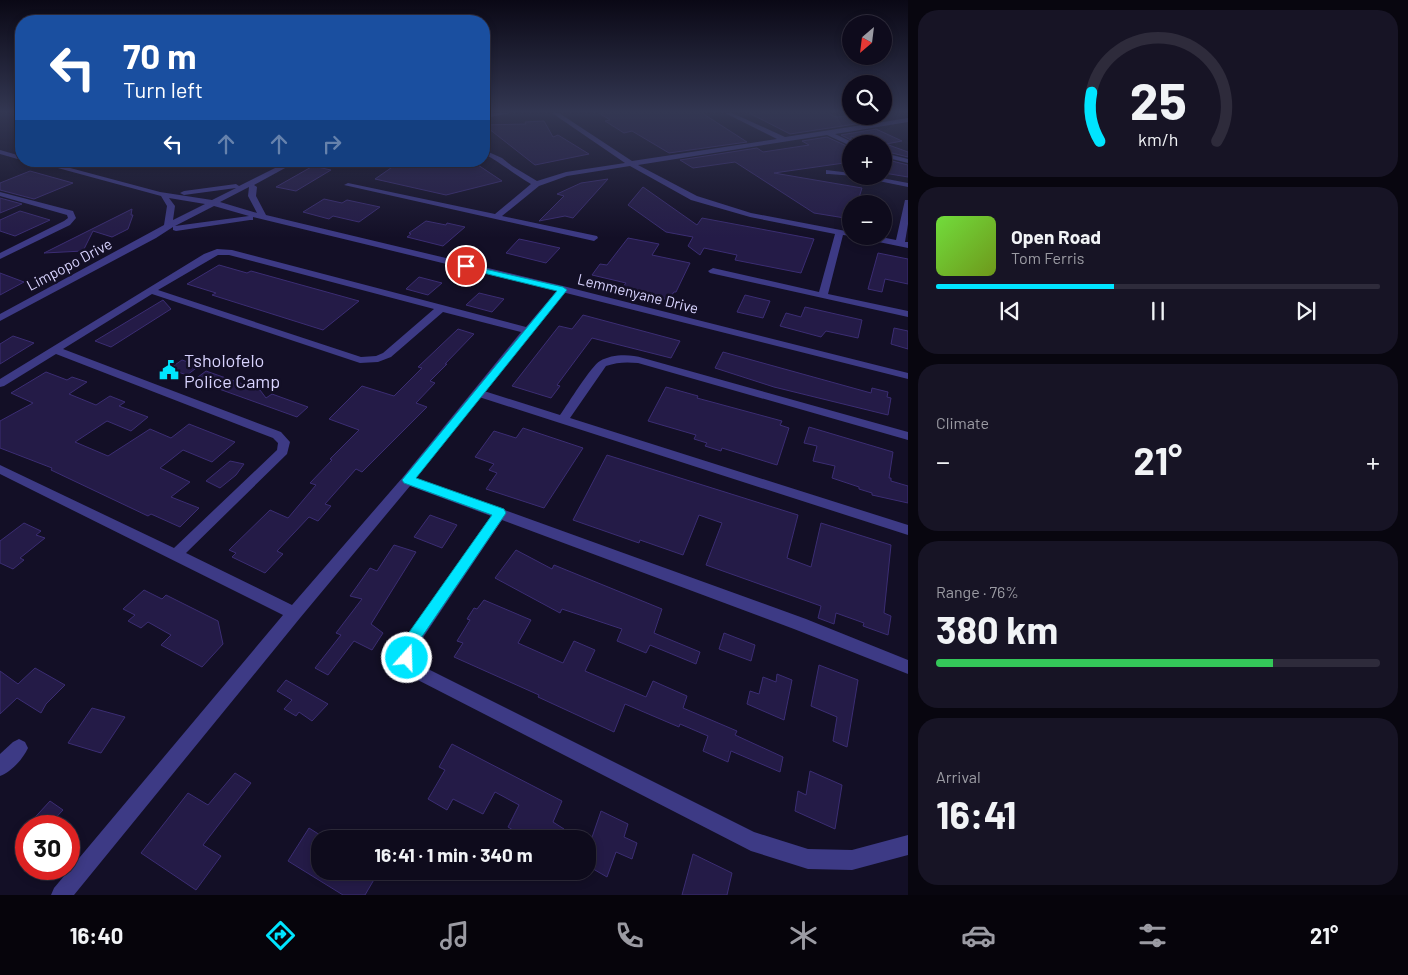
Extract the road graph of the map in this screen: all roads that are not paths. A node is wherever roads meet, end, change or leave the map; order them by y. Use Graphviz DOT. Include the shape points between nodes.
graph roads {
  1 [pos="490,155"];
  2 [pos="618,155"];
  3 [pos="682,155"];
  4 [pos="892,157"];
  5 [pos="908,161"];
  6 [pos="630,163"];
  7 [pos="58,167"];
  8 [pos="284,167"];
  9 [pos="829,172"];
  10 [pos="842,174"];
  11 [pos="892,182"];
  12 [pos="348,184"];
  13 [pos="536,184"];
  14 [pos="908,185"];
  15 [pos="249,186"];
  16 [pos="0,194"];
  17 [pos="165,195"];
  18 [pos="908,202"];
  19 [pos="222,205"];
  20 [pos="213,206"];
  21 [pos="204,208"];
  22 [pos="262,215"];
  23 [pos="496,217"];
  24 [pos="250,218"];
  25 [pos="273,220"];
  26 [pos="172,227"];
  27 [pos="840,232"];
  28 [pos="594,238"];
  29 [pos="904,244"];
  30 [pos="0,247"];
  31 [pos="10,250"];
  32 [pos="0,256"];
  33 [pos="713,271"];
  34 [pos="563,290"];
  35 [pos="151,291"];
  36 [pos="823,295"];
  37 [pos="441,308"];
  38 [pos="908,314"];
  39 [pos="0,318"];
  40 [pos="528,331"];
  41 [pos="56,350"];
  42 [pos="908,376"];
  43 [pos="0,384"];
  44 [pos="477,392"];
  45 [pos="564,418"];
  46 [pos="908,436"];
  47 [pos="0,469"];
  48 [pos="408,480"];
  49 [pos="500,513"];
  50 [pos="908,530"];
  51 [pos="175,555"];
  52 [pos="294,613"];
  53 [pos="908,667"];
  54 [pos="19,748"];
  55 [pos="0,767"];
  56 [pos="908,845"];
  57 [pos="61,895"];
  1 -- 13 [label="street"];
  2 -- 6 [label="street"];
  3 -- 6 [label="street"];
  4 -- 5 [label="street"];
  6 -- 13 [label="street" via="566,174"];
  6 -- 27 [label="street" via="676,190 720,208"];
  7 -- 17 [label="street"];
  8 -- 15 [label="street"];
  9 -- 10 [label="street"];
  11 -- 14 [label="street"];
  12 -- 23 [label="street"];
  13 -- 23 [label="street"];
  15 -- 17 [label="street"];
  15 -- 19 [label="street, Limpopo Drive"];
  15 -- 20 [label="street"];
  15 -- 22 [label="street"];
  16 -- 31 [label="street" via="72,216 67,223"];
  17 -- 20 [label="street"];
  17 -- 21 [label="street"];
  17 -- 26 [label="street" via="171,206"];
  18 -- 29 [label="street"];
  19 -- 20 [label="street, Limpopo Drive"];
  19 -- 22 [label="street"];
  20 -- 21 [label="street, Limpopo Drive"];
  20 -- 24 [label="street"];
  20 -- 26 [label="street, Limpopo Drive"];
  21 -- 26 [label="street, Limpopo Drive"];
  22 -- 25 [label="street"];
  23 -- 28 [label="street"];
  24 -- 25 [label="street"];
  24 -- 26 [label="street"];
  25 -- 34 [label="street, Lemmenyane Drive"];
  26 -- 39 [label="street, Limpopo Drive"];
  27 -- 36 [label="street"];
  30 -- 31 [label="street"];
  31 -- 32 [label="street"];
  33 -- 36 [label="street"];
  34 -- 40 [label="street"];
  34 -- 42 [label="street, Lemmenyane Drive"];
  35 -- 37 [label="street" via="206,256 223,252"];
  35 -- 37 [label="street" via="360,360 387,355"];
  35 -- 41 [label="street"];
  36 -- 38 [label="street"];
  37 -- 40 [label="street"];
  40 -- 44 [label="street"];
  41 -- 43 [label="street"];
  41 -- 51 [label="street" via="277,435 284,442 283,451"];
  44 -- 45 [label="street"];
  44 -- 48 [label="street"];
  45 -- 46 [label="street" via="602,364 628,359"];
  45 -- 50 [label="street"];
  47 -- 51 [label="street"];
  48 -- 49 [label="street"];
  48 -- 52 [label="street"];
  49 -- 53 [label="street"];
  49 -- 56 [label="street" via="410,643 407,658 418,672 751,841 808,860 852,860"];
  51 -- 52 [label="street"];
  52 -- 57 [label="street"];
  54 -- 55 [label="street"];
}
